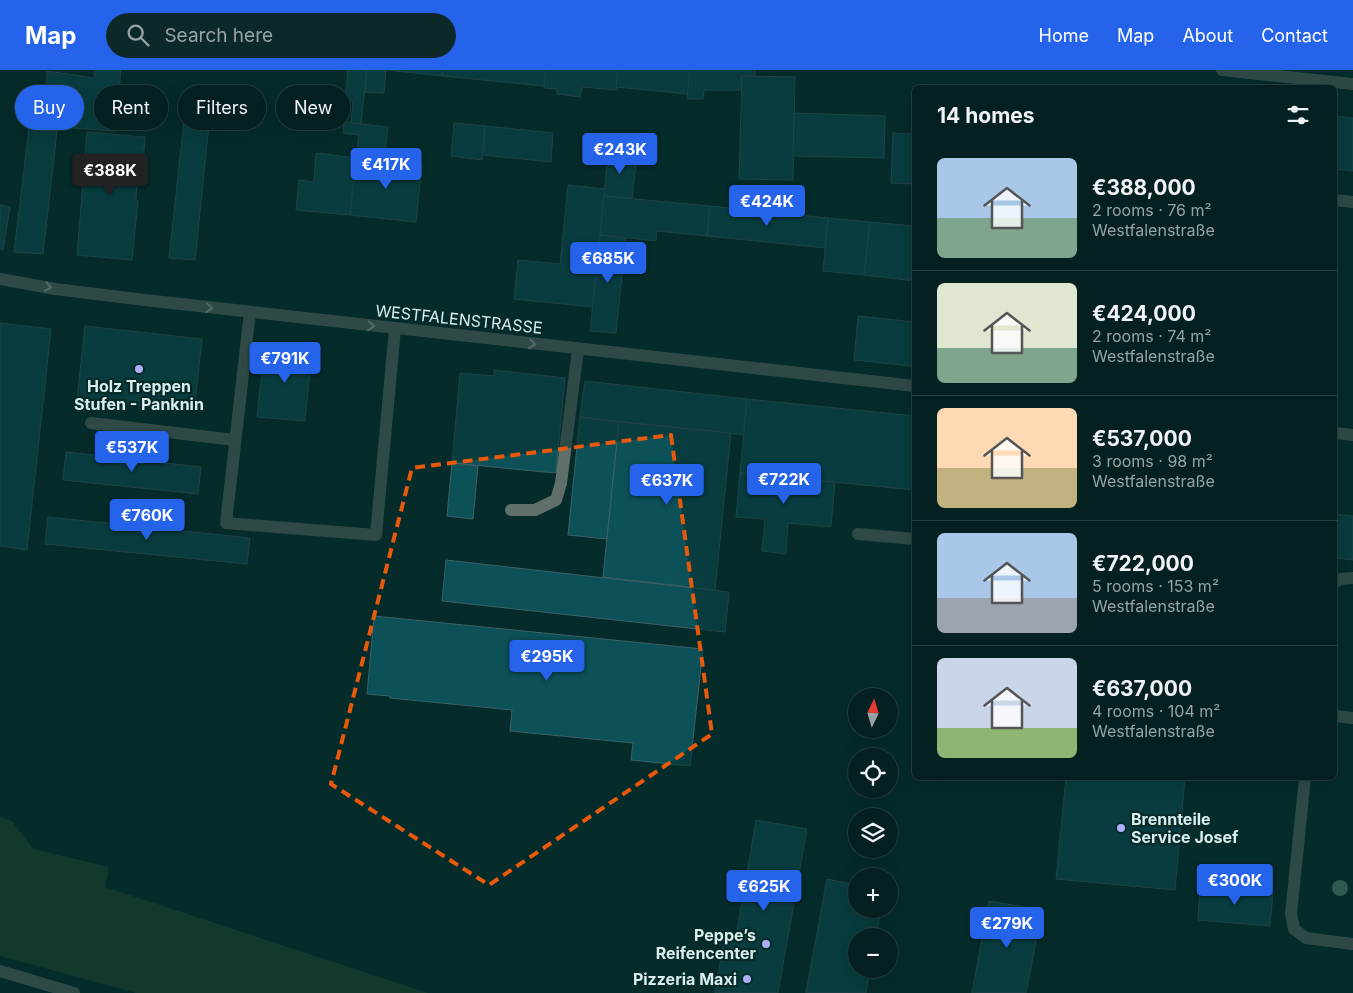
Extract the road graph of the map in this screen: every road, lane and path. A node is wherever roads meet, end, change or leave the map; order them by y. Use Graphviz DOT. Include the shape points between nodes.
graph roads {
  1 [pos="1222,70"];
  2 [pos="1353,84"];
  3 [pos="1337,200"];
  4 [pos="1353,202"];
  5 [pos="0,279"];
  6 [pos="250,312"];
  7 [pos="395,329"];
  8 [pos="578,349"];
  9 [pos="912,386"];
  10 [pos="91,423"];
  11 [pos="1337,433"];
  12 [pos="1353,435"];
  13 [pos="235,440"];
  14 [pos="511,510"];
  15 [pos="858,534"];
  16 [pos="912,540"];
  17 [pos="1353,578"];
  18 [pos="1337,581"];
  19 [pos="1337,716"];
  20 [pos="1353,718"];
  21 [pos="1305,780"];
  22 [pos="1353,944"];
  23 [pos="0,971"];
  24 [pos="74,993"];
  1 -- 2 [label="street"];
  3 -- 4 [label="street"];
  5 -- 6 [label="street, WESTFALENSTRASSE, one-way" via="55,289"];
  6 -- 7 [label="street, WESTFALENSTRASSE, one-way"];
  6 -- 13 [label="street"];
  7 -- 8 [label="street, WESTFALENSTRASSE, one-way"];
  7 -- 13 [label="street" via="376,535 226,523"];
  8 -- 9 [label="street, WESTFALENSTRASSE"];
  8 -- 14 [label="street" via="556,500 535,510"];
  10 -- 13 [label="street"];
  11 -- 12 [label="street"];
  15 -- 16 [label="street"];
  17 -- 18 [label="street"];
  19 -- 20 [label="street"];
  21 -- 22 [label="street" via="1291,914 1294,929 1306,938"];
  23 -- 24 [label="street"];
}
